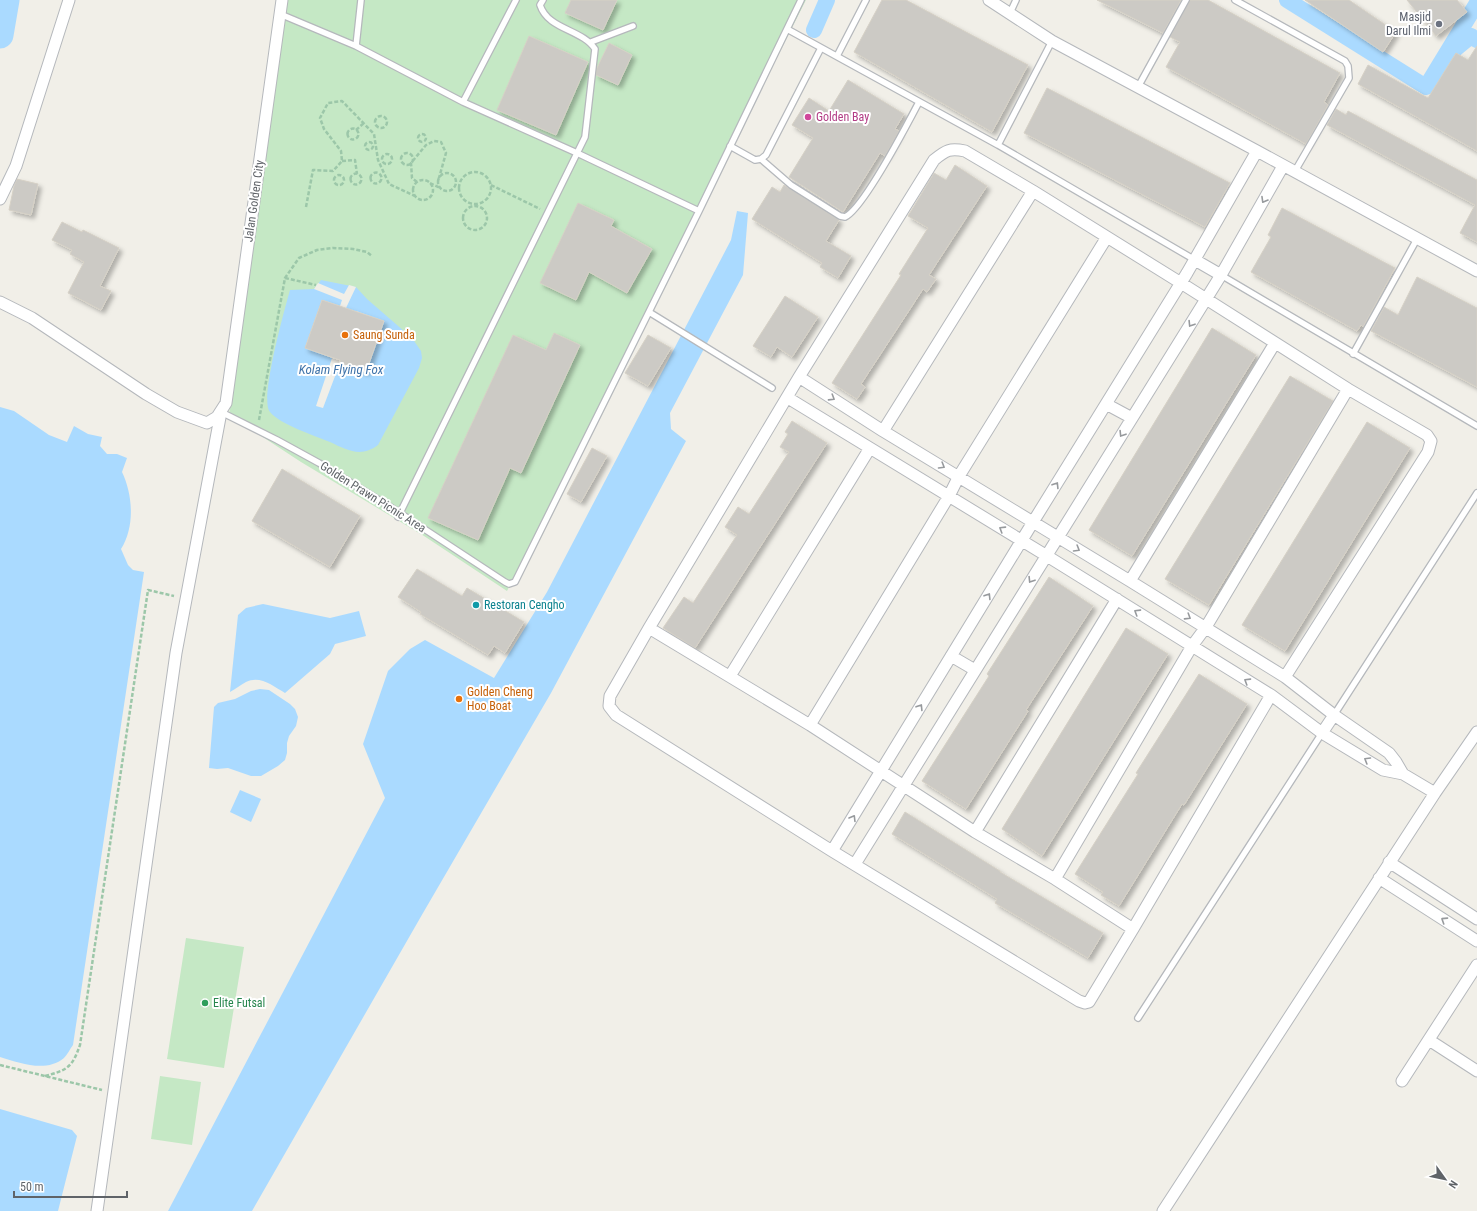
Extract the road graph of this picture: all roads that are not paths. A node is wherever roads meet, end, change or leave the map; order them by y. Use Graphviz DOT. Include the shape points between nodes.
graph roads {
  1 [pos="69,0"];
  2 [pos="282,0"];
  3 [pos="361,0"];
  4 [pos="516,0"];
  5 [pos="543,0"];
  6 [pos="801,0"];
  7 [pos="866,0"];
  8 [pos="989,0"];
  9 [pos="1016,0"];
  10 [pos="1186,0"];
  11 [pos="1235,0"];
  12 [pos="1010,13"];
  13 [pos="280,14"];
  14 [pos="633,26"];
  15 [pos="787,29"];
  16 [pos="1052,41"];
  17 [pos="591,42"];
  18 [pos="356,46"];
  19 [pos="821,48"];
  20 [pos="837,56"];
  21 [pos="1138,87"];
  22 [pos="463,102"];
  23 [pos="919,102"];
  24 [pos="998,145"];
  25 [pos="730,146"];
  26 [pos="1257,151"];
  27 [pos="577,153"];
  28 [pos="761,159"];
  29 [pos="1283,166"];
  30 [pos="1295,171"];
  31 [pos="1033,191"];
  32 [pos="0,199"];
  33 [pos="699,211"];
  34 [pos="1107,237"];
  35 [pos="1417,239"];
  36 [pos="1195,260"];
  37 [pos="1477,271"];
  38 [pos="1221,275"];
  39 [pos="1181,283"];
  40 [pos="1206,300"];
  41 [pos="0,302"];
  42 [pos="649,312"];
  43 [pos="1275,343"];
  44 [pos="1353,354"];
  45 [pos="799,377"];
  46 [pos="772,388"];
  47 [pos="1348,389"];
  48 [pos="788,398"];
  49 [pos="1106,404"];
  50 [pos="224,407"];
  51 [pos="1132,418"];
  52 [pos="1477,426"];
  53 [pos="883,431"];
  54 [pos="870,448"];
  55 [pos="959,476"];
  56 [pos="1477,492"];
  57 [pos="949,496"];
  58 [pos="399,515"];
  59 [pos="1033,522"];
  60 [pos="1058,537"];
  61 [pos="1022,541"];
  62 [pos="1046,556"];
  63 [pos="1130,581"];
  64 [pos="1117,600"];
  65 [pos="1206,627"];
  66 [pos="649,628"];
  67 [pos="1192,646"];
  68 [pos="951,656"];
  69 [pos="975,670"];
  70 [pos="730,676"];
  71 [pos="1285,677"];
  72 [pos="1271,695"];
  73 [pos="1334,714"];
  74 [pos="810,725"];
  75 [pos="1477,732"];
  76 [pos="1322,733"];
  77 [pos="881,771"];
  78 [pos="1403,774"];
  79 [pos="903,786"];
  80 [pos="1434,793"];
  81 [pos="976,832"];
  82 [pos="832,851"];
  83 [pos="1390,862"];
  84 [pos="855,864"];
  85 [pos="1379,878"];
  86 [pos="1055,879"];
  87 [pos="1477,919"];
  88 [pos="1133,929"];
  89 [pos="1477,941"];
  90 [pos="1477,965"];
  91 [pos="1138,1018"];
  92 [pos="1429,1040"];
  93 [pos="1477,1071"];
  94 [pos="1402,1081"];
  95 [pos="97,1211"];
  96 [pos="1163,1211"];
  1 -- 32 [label="street" via="16,166"];
  2 -- 13 [label="street, Jalan Golden City"];
  3 -- 18 [label="lane"];
  4 -- 22 [label="lane"];
  5 -- 17 [label="lane" via="540,6 549,20"];
  6 -- 15 [label="lane"];
  7 -- 20 [label="lane"];
  8 -- 12 [label="street"];
  9 -- 12 [label="lane"];
  10 -- 21 [label="lane"];
  11 -- 30 [label="lane" via="1345,61 1348,66 1349,78"];
  12 -- 16 [label="street"];
  13 -- 18 [label="lane"];
  13 -- 50 [label="street, Jalan Golden City"];
  14 -- 17 [label="lane"];
  15 -- 19 [label="lane"];
  15 -- 25 [label="lane"];
  16 -- 21 [label="street"];
  16 -- 24 [label="lane"];
  17 -- 27 [label="lane" via="595,49 585,137"];
  18 -- 22 [label="lane"];
  19 -- 20 [label="lane"];
  19 -- 28 [label="lane" via="766,155"];
  20 -- 23 [label="lane"];
  21 -- 26 [label="street"];
  22 -- 27 [label="lane"];
  23 -- 24 [label="lane"];
  23 -- 28 [label="lane" via="872,184 855,209 845,217 792,185"];
  24 -- 36 [label="lane"];
  25 -- 28 [label="lane" via="755,160"];
  25 -- 33 [label="lane"];
  26 -- 29 [label="street"];
  26 -- 36 [label="street"];
  27 -- 33 [label="lane"];
  27 -- 58 [label="lane"];
  29 -- 30 [label="street"];
  29 -- 38 [label="street, one-way"];
  30 -- 35 [label="street"];
  31 -- 34 [label="street"];
  31 -- 45 [label="street" via="965,152 954,149 945,151 934,160"];
  31 -- 53 [label="street"];
  33 -- 42 [label="lane"];
  34 -- 39 [label="street"];
  34 -- 55 [label="street"];
  35 -- 37 [label="street"];
  35 -- 44 [label="lane"];
  36 -- 38 [label="street"];
  36 -- 39 [label="street"];
  38 -- 40 [label="street"];
  38 -- 44 [label="lane"];
  39 -- 40 [label="street"];
  39 -- 49 [label="street"];
  40 -- 43 [label="street"];
  40 -- 51 [label="street, one-way"];
  41 -- 50 [label="street" via="32,318 146,394 178,412 207,423 214,420"];
  42 -- 46 [label="lane"];
  42 -- 58 [label="lane, Golden Prawn Picnic Area" via="515,582 505,582"];
  43 -- 47 [label="street"];
  43 -- 63 [label="street"];
  44 -- 52 [label="lane"];
  45 -- 48 [label="street"];
  45 -- 53 [label="street, one-way"];
  47 -- 65 [label="street"];
  47 -- 71 [label="street" via="1427,436 1431,444"];
  48 -- 54 [label="street"];
  48 -- 66 [label="street"];
  49 -- 51 [label="street"];
  59 -- 49 [label="street, one-way"];
  50 -- 58 [label="lane, Golden Prawn Picnic Area" via="257,430 319,463"];
  50 -- 95 [label="street, Jalan Golden City" via="176,653"];
  51 -- 60 [label="street, one-way"];
  53 -- 55 [label="street, one-way"];
  54 -- 57 [label="street"];
  54 -- 70 [label="street"];
  55 -- 57 [label="street"];
  55 -- 59 [label="street"];
  56 -- 73 [label="lane"];
  61 -- 57 [label="street, one-way"];
  57 -- 74 [label="street"];
  59 -- 60 [label="street"];
  59 -- 61 [label="street"];
  60 -- 62 [label="street"];
  60 -- 63 [label="street, one-way"];
  61 -- 62 [label="street"];
  68 -- 61 [label="street, one-way"];
  62 -- 64 [label="street"];
  62 -- 69 [label="street, one-way"];
  63 -- 65 [label="street, one-way"];
  67 -- 64 [label="street, one-way"];
  64 -- 81 [label="street"];
  65 -- 67 [label="street"];
  65 -- 71 [label="street"];
  66 -- 70 [label="street"];
  66 -- 82 [label="street" via="610,696 609,706 616,715"];
  72 -- 67 [label="street, one-way"];
  67 -- 86 [label="street"];
  68 -- 69 [label="street"];
  77 -- 68 [label="street, one-way"];
  69 -- 79 [label="street"];
  70 -- 74 [label="street"];
  71 -- 73 [label="street"];
  72 -- 76 [label="street"];
  72 -- 88 [label="street"];
  73 -- 76 [label="street"];
  73 -- 78 [label="street" via="1389,753"];
  74 -- 77 [label="street"];
  75 -- 80 [label="street"];
  78 -- 76 [label="street, one-way" via="1383,770"];
  76 -- 91 [label="lane"];
  77 -- 79 [label="street"];
  82 -- 77 [label="street, one-way"];
  78 -- 80 [label="street"];
  79 -- 81 [label="street"];
  79 -- 84 [label="street"];
  80 -- 83 [label="street"];
  81 -- 86 [label="street"];
  82 -- 84 [label="street"];
  83 -- 85 [label="street"];
  83 -- 87 [label="street"];
  84 -- 88 [label="street" via="1085,1003 1089,1002"];
  89 -- 85 [label="street, one-way"];
  85 -- 96 [label="street"];
  86 -- 88 [label="street"];
  90 -- 92 [label="street"];
  92 -- 93 [label="street"];
  92 -- 94 [label="street"];
}
